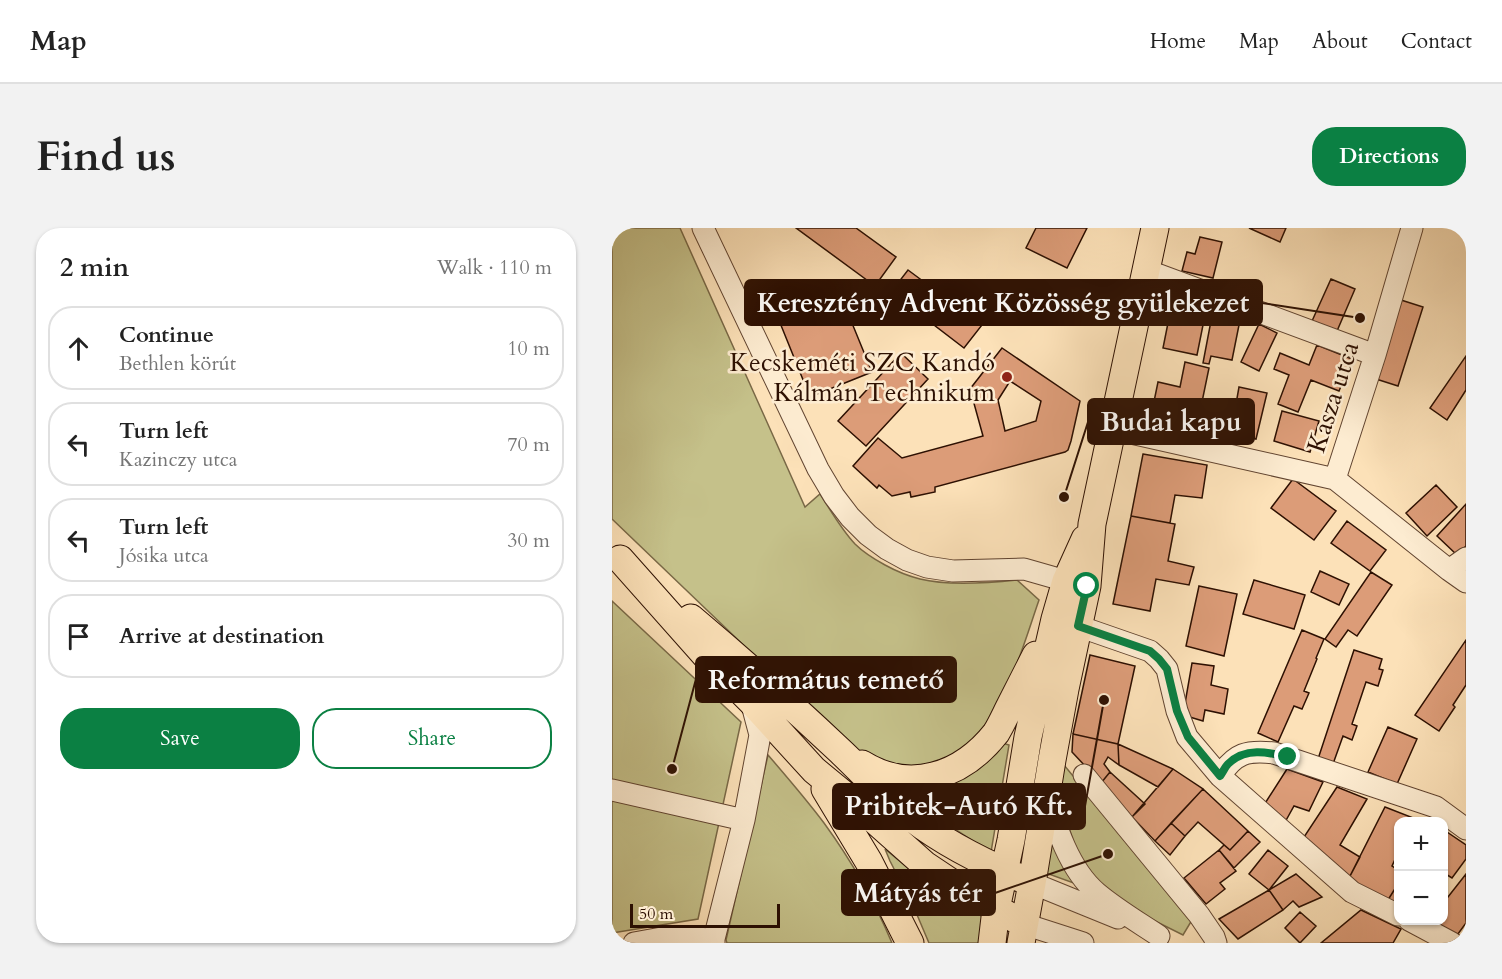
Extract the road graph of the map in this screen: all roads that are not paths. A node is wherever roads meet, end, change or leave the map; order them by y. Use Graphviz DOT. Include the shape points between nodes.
graph roads {
  1 [pos="703,228"];
  2 [pos="1155,228"];
  3 [pos="1412,228"];
  4 [pos="1146,270"];
  5 [pos="1375,355"];
  6 [pos="1113,429"];
  7 [pos="1335,479"];
  8 [pos="1092,524"];
  9 [pos="616,555"];
  10 [pos="1466,558"];
  11 [pos="1457,576"];
  12 [pos="1066,581"];
  13 [pos="1066,622"];
  14 [pos="751,701"];
  15 [pos="839,750"];
  16 [pos="1052,760"];
  17 [pos="814,770"];
  18 [pos="1083,775"];
  19 [pos="1220,776"];
  20 [pos="612,790"];
  21 [pos="744,820"];
  22 [pos="1466,829"];
  23 [pos="1004,872"];
  24 [pos="1032,883"];
  25 [pos="996,909"];
  26 [pos="1394,913"];
  27 [pos="1417,925"];
  28 [pos="1022,933"];
  29 [pos="1166,939"];
  30 [pos="714,941"];
  31 [pos="634,943"];
  32 [pos="910,943"];
  33 [pos="992,943"];
  34 [pos="1083,943"];
  35 [pos="1216,943"];
  36 [pos="1452,943"];
  1 -- 12 [label="street" via="818,469 834,496 868,535 907,560 927,567 953,571 1024,569"];
  2 -- 4 [label="main road"];
  3 -- 5 [label="street, Kasza utca"];
  4 -- 5 [label="street"];
  4 -- 6 [label="main road"];
  5 -- 7 [label="street, Kasza utca"];
  6 -- 7 [label="street"];
  6 -- 8 [label="main road"];
  7 -- 11 [label="street"];
  8 -- 12 [label="main road"];
  8 -- 13 [label="main road" via="1087,586"];
  9 -- 14 [label="main road"];
  9 -- 15 [label="main road"];
  10 -- 11 [label="street"];
  12 -- 13 [label="main road"];
  13 -- 15 [label="main road" via="997,731 954,768 918,780 899,778 875,772"];
  13 -- 16 [label="main road"];
  13 -- 19 [label="street" via="1150,651 1159,659 1167,669 1188,737"];
  13 -- 23 [label="main road" via="1028,738"];
  14 -- 17 [label="main road"];
  14 -- 21 [label="street" via="760,735"];
  15 -- 23 [label="main road" via="911,818 946,842"];
  16 -- 24 [label="main road"];
  16 -- 29 [label="street" via="1051,798 1058,829 1077,870 1095,892"];
  17 -- 25 [label="main road" via="925,865"];
  17 -- 32 [label="main road" via="869,862"];
  18 -- 35 [label="street" via="1199,915"];
  19 -- 22 [label="street" via="1240,756 1274,753 1436,807"];
  19 -- 26 [label="street" via="1352,892"];
  20 -- 21 [label="street"];
  21 -- 30 [label="street"];
  23 -- 24 [label="main road"];
  23 -- 25 [label="main road"];
  24 -- 28 [label="main road"];
  24 -- 29 [label="street"];
  25 -- 28 [label="main road"];
  25 -- 33 [label="main road"];
  27 -- 36 [label="street"];
  28 -- 34 [label="street"];
  30 -- 31 [label="street" via="666,937"];
}
